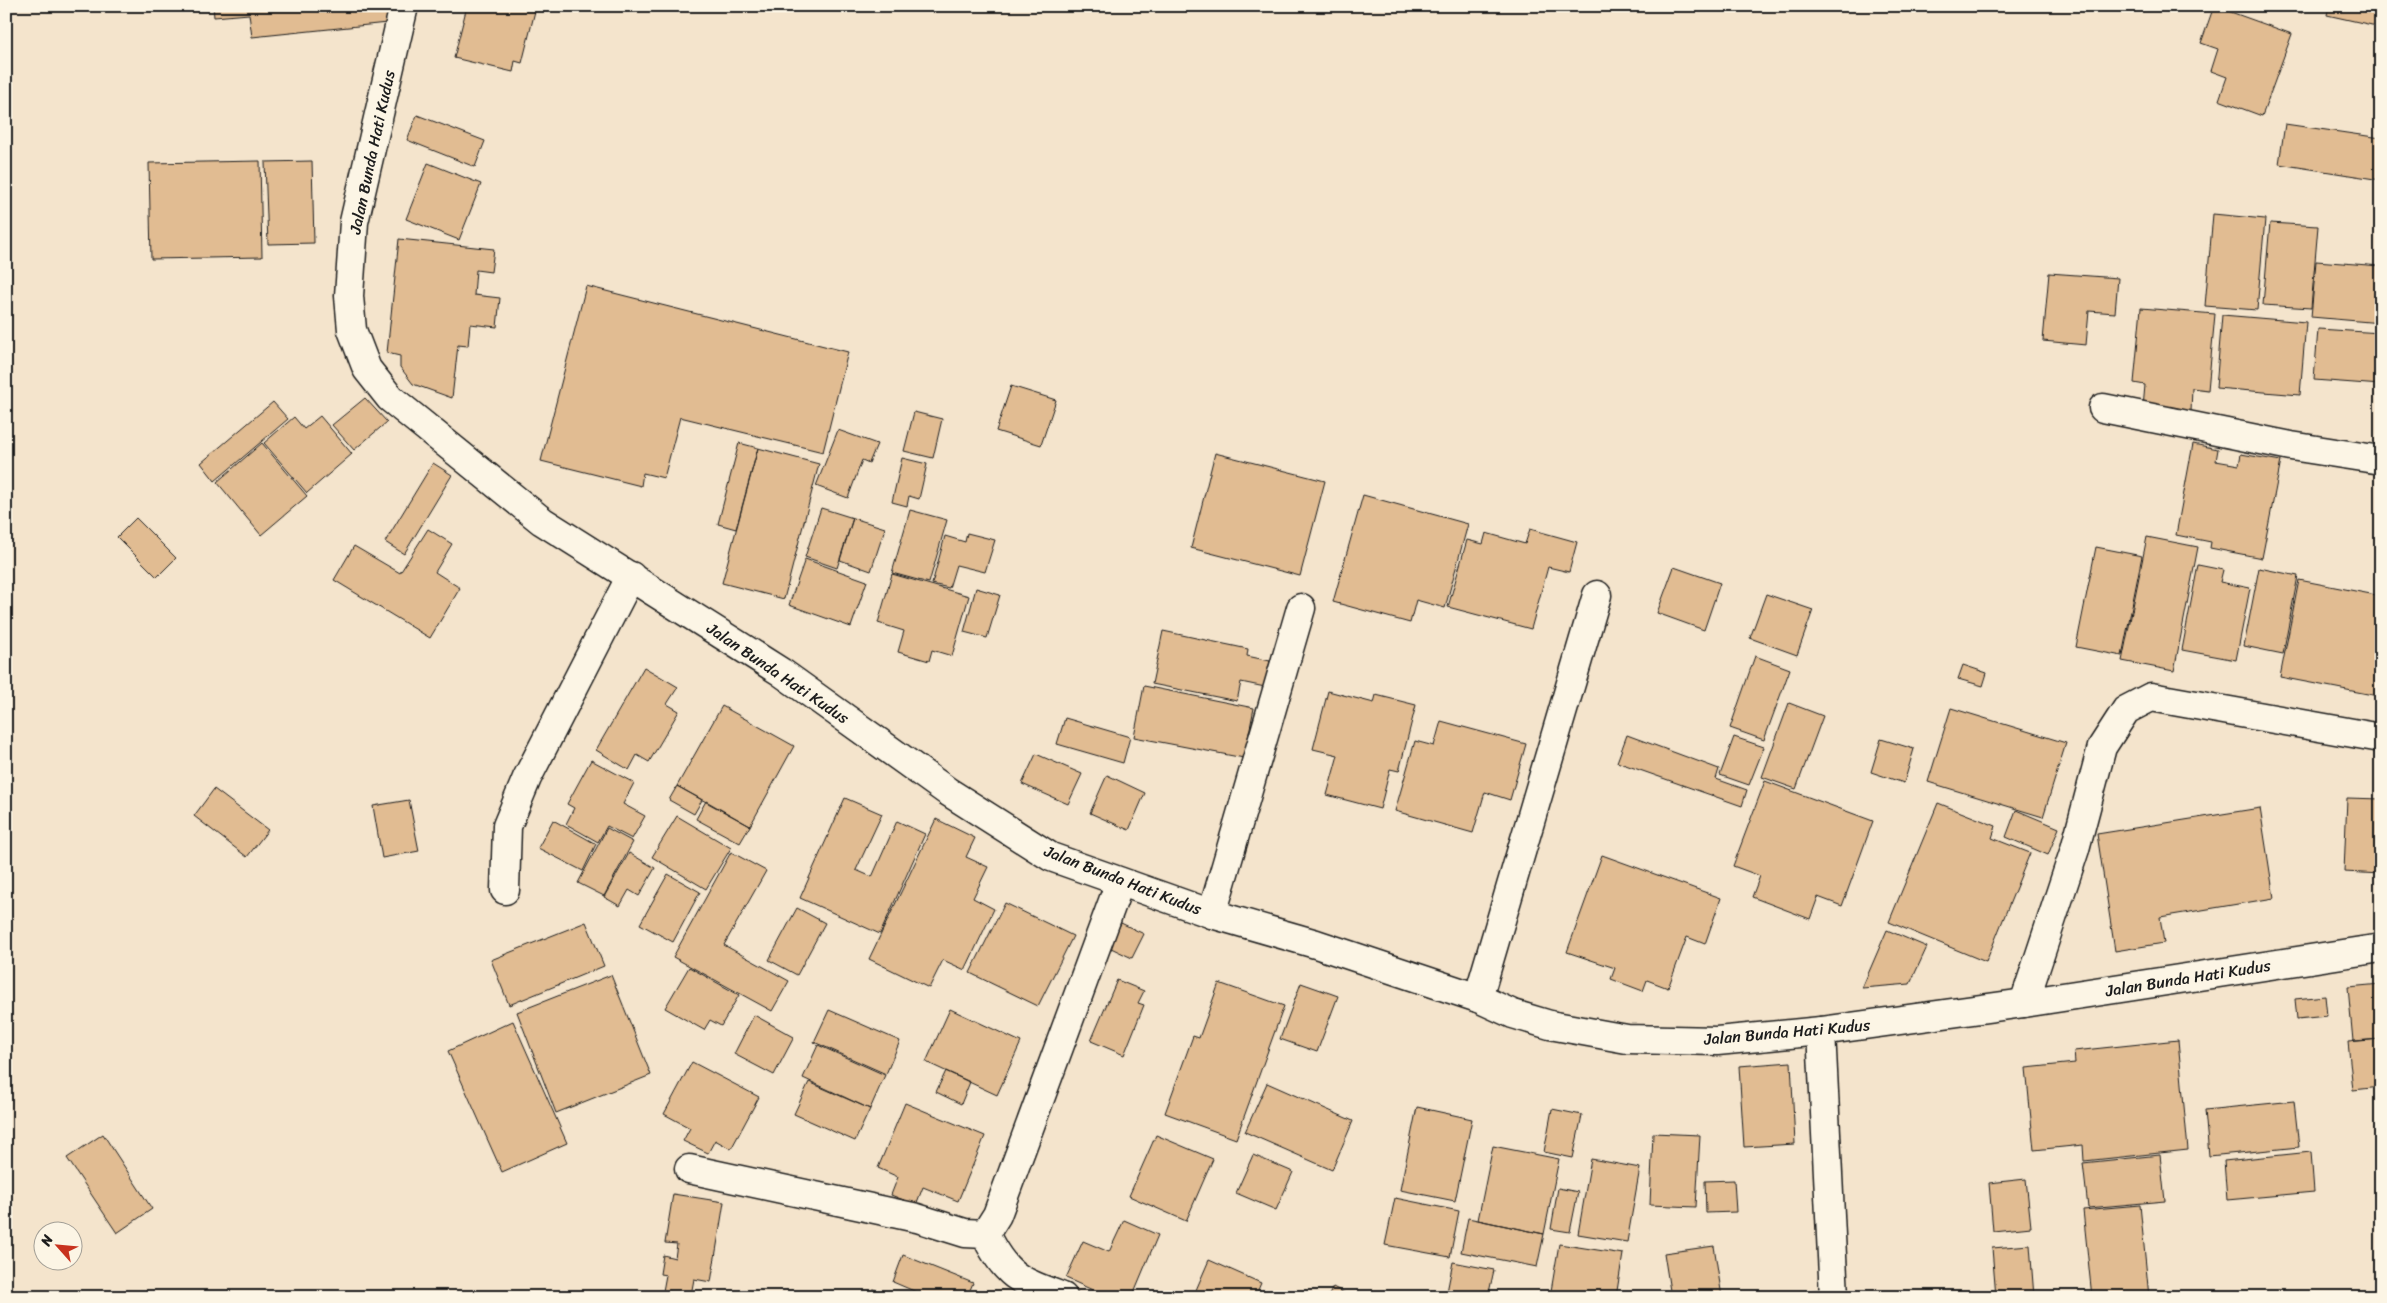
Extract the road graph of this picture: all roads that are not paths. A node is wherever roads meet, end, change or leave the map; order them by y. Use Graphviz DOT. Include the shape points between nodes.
graph roads {
  1 [pos="404,6"];
  2 [pos="2103,408"];
  3 [pos="2381,460"];
  4 [pos="631,576"];
  5 [pos="1597,596"];
  6 [pos="1302,608"];
  7 [pos="2381,738"];
  8 [pos="1120,882"];
  9 [pos="505,890"];
  10 [pos="1212,914"];
  11 [pos="2381,948"];
  12 [pos="1478,998"];
  13 [pos="2024,1003"];
  14 [pos="1821,1031"];
  15 [pos="689,1169"];
  16 [pos="985,1234"];
  17 [pos="1063,1297"];
  18 [pos="1834,1297"];
  1 -- 4 [label="street, Jalan Bunda Hati Kudus" via="354,222 349,296 352,330 367,369 390,398 542,521"];
  2 -- 3 [label="street" via="2291,446"];
  4 -- 8 [label="street, Jalan Bunda Hati Kudus" via="781,672 947,791 1051,857"];
  4 -- 9 [label="street" via="527,778 507,826"];
  5 -- 12 [label="street"];
  6 -- 10 [label="street"];
  7 -- 13 [label="street" via="2151,697 2126,710 2102,747 2075,849"];
  8 -- 10 [label="street, Jalan Bunda Hati Kudus"];
  8 -- 16 [label="street" via="997,1215"];
  10 -- 12 [label="street, Jalan Bunda Hati Kudus" via="1316,944"];
  11 -- 13 [label="street, Jalan Bunda Hati Kudus"];
  12 -- 14 [label="street, Jalan Bunda Hati Kudus" via="1513,1014 1550,1025 1627,1039 1717,1041"];
  13 -- 14 [label="street, Jalan Bunda Hati Kudus"];
  14 -- 18 [label="street"];
  15 -- 16 [label="street"];
  16 -- 17 [label="street" via="1006,1270 1018,1279"];
}
